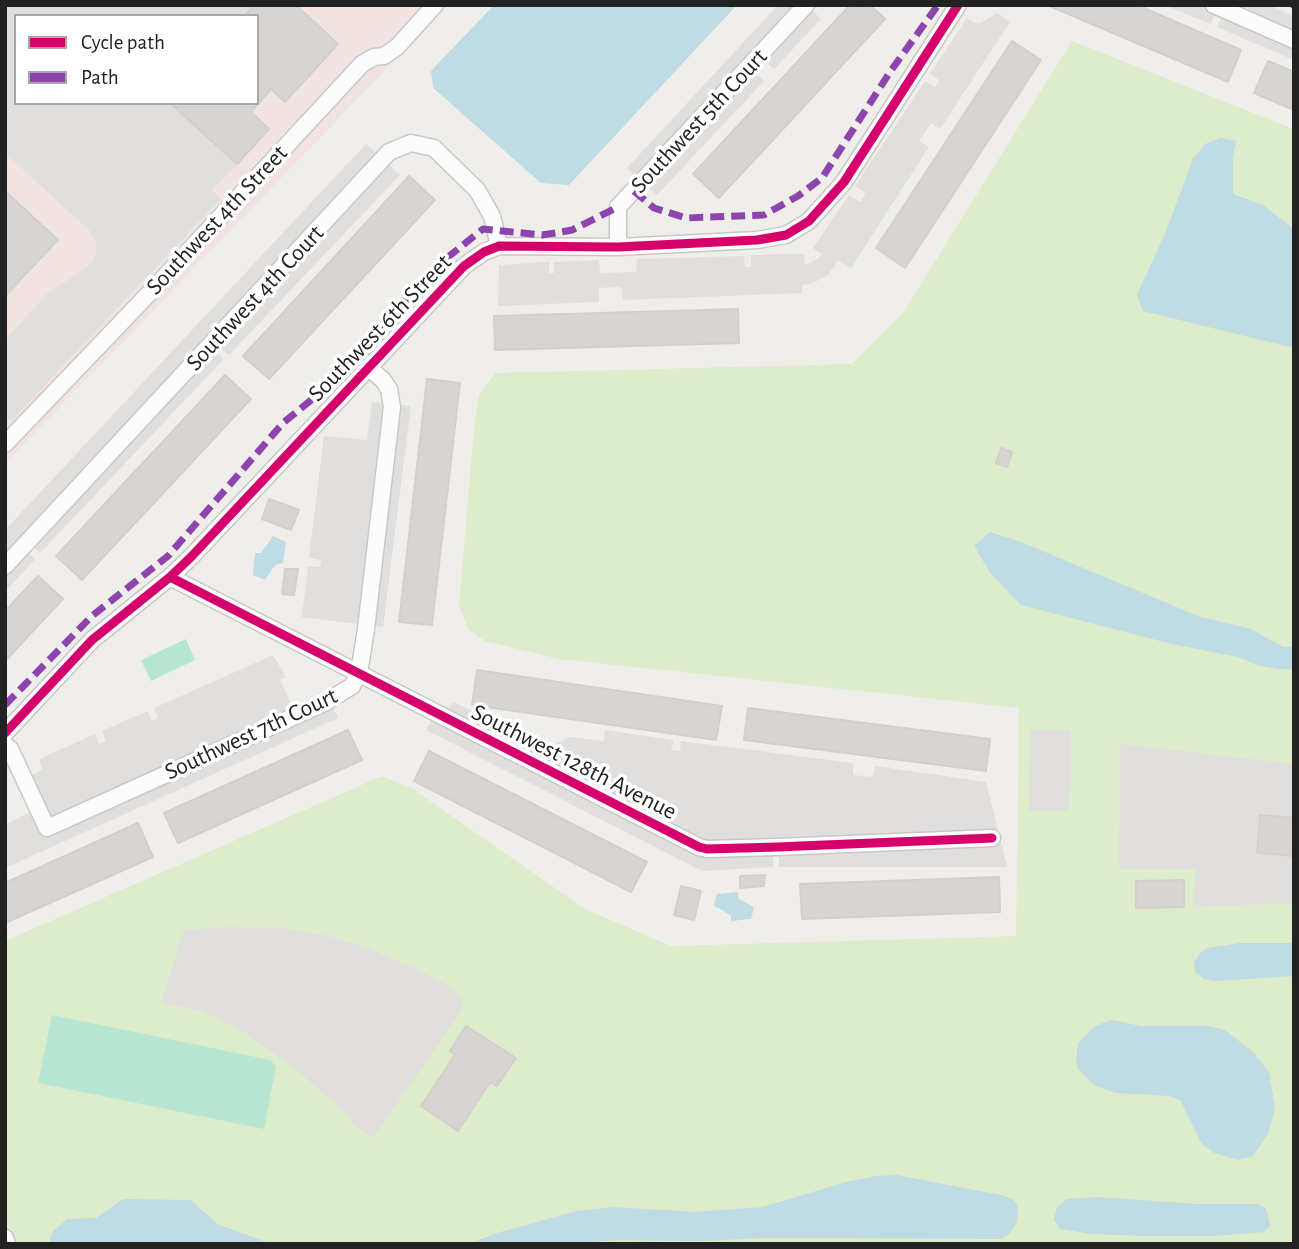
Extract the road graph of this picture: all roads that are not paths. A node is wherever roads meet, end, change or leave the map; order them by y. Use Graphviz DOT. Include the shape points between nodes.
graph roads {
  1 [pos="435,5"];
  2 [pos="807,5"];
  3 [pos="958,5"];
  4 [pos="1214,5"];
  5 [pos="1294,40"];
  6 [pos="499,246"];
  7 [pos="618,247"];
  8 [pos="369,367"];
  9 [pos="5,444"];
  10 [pos="5,566"];
  11 [pos="170,577"];
  12 [pos="359,673"];
  13 [pos="5,733"];
  14 [pos="5,745"];
  15 [pos="992,838"];
  16 [pos="5,1238"];
  17 [pos="7,1244"];
  1 -- 9 [label="street, Southwest 4th Street" via="397,47 362,64"];
  2 -- 7 [label="street, Southwest 5th Court" via="618,207"];
  3 -- 7 [label="street, Southwest 6th Street" via="844,182 809,221 786,235 757,240"];
  4 -- 5 [label="street"];
  6 -- 7 [label="street, Southwest 6th Street"];
  6 -- 8 [label="street, Southwest 6th Street" via="464,266"];
  6 -- 10 [label="street, Southwest 4th Court" via="492,216 477,190 434,148 411,143 390,152"];
  8 -- 11 [label="street, Southwest 6th Street"];
  8 -- 12 [label="street, Southwest 7th Court" via="383,380 392,407"];
  11 -- 12 [label="street, Southwest 128th Avenue"];
  11 -- 13 [label="street, Southwest 6th Street" via="92,640"];
  12 -- 14 [label="street, Southwest 7th Court" via="352,685 326,702 47,828"];
  12 -- 15 [label="street, Southwest 128th Avenue" via="707,849"];
  16 -- 17 [label="street"];
}
